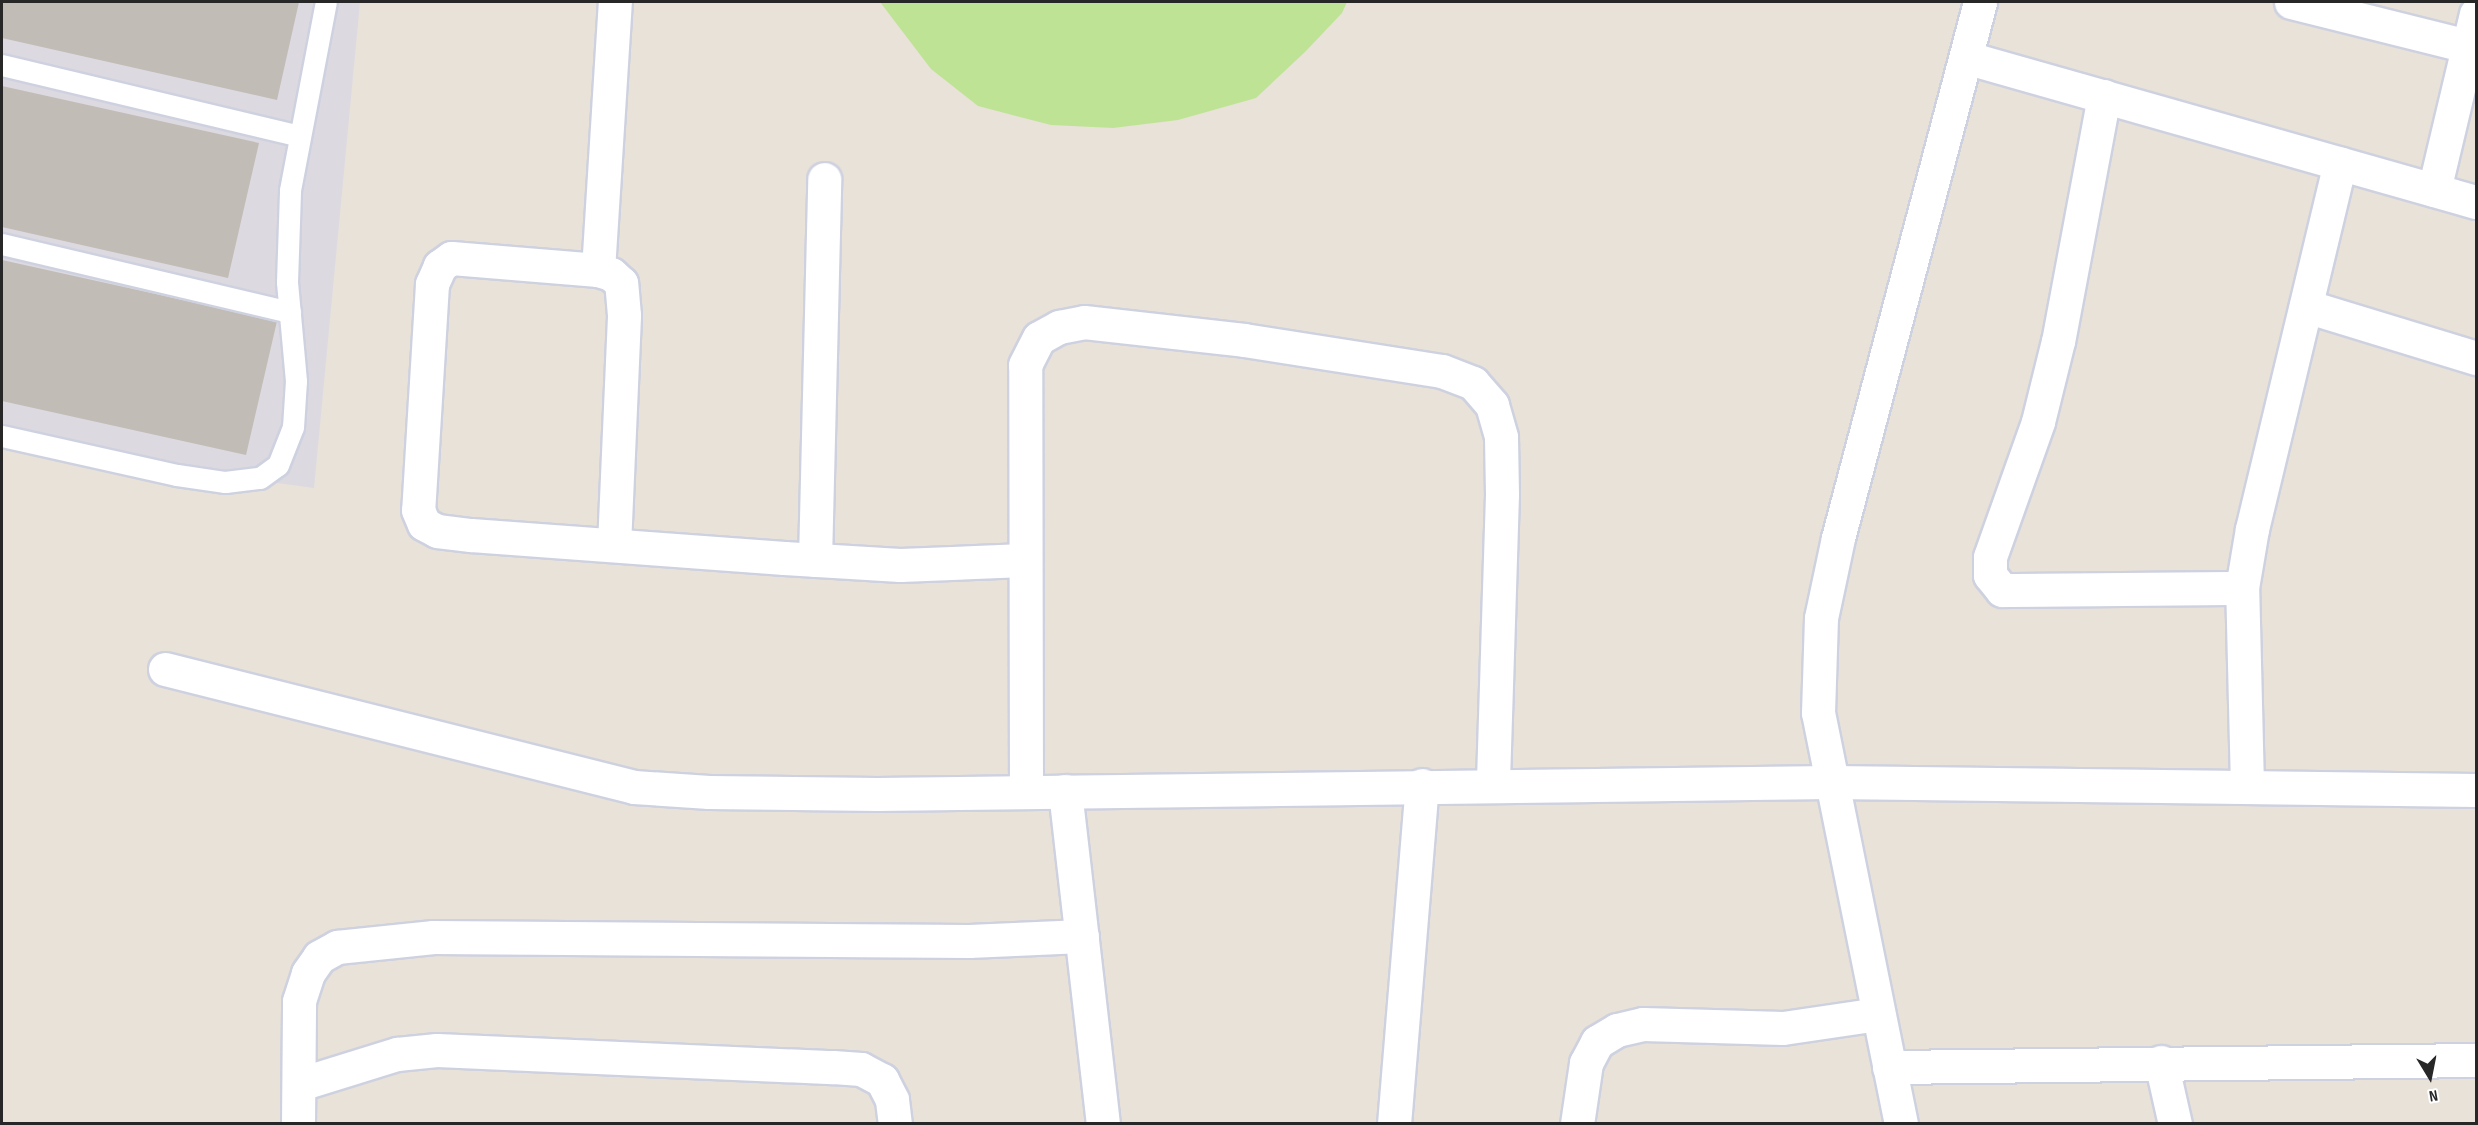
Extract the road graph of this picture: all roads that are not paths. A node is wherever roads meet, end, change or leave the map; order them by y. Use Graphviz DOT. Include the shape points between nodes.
graph roads {
  1 [pos="326,2"];
  2 [pos="615,2"];
  3 [pos="1980,2"];
  4 [pos="2291,2"];
  5 [pos="2476,14"];
  6 [pos="2473,46"];
  7 [pos="1968,58"];
  8 [pos="2,65"];
  9 [pos="2104,96"];
  10 [pos="300,136"];
  11 [pos="2340,163"];
  12 [pos="824,179"];
  13 [pos="2434,190"];
  14 [pos="2476,202"];
  15 [pos="2,244"];
  16 [pos="598,270"];
  17 [pos="2306,306"];
  18 [pos="290,312"];
  19 [pos="2476,358"];
  20 [pos="2,436"];
  21 [pos="614,545"];
  22 [pos="815,560"];
  23 [pos="1024,560"];
  24 [pos="2242,588"];
  25 [pos="165,669"];
  26 [pos="1831,782"];
  27 [pos="1422,784"];
  28 [pos="1493,786"];
  29 [pos="2247,786"];
  30 [pos="1065,790"];
  31 [pos="2476,790"];
  32 [pos="1026,791"];
  33 [pos="1082,936"];
  34 [pos="1878,1014"];
  35 [pos="2476,1060"];
  36 [pos="2161,1062"];
  37 [pos="1889,1067"];
  38 [pos="300,1084"];
  39 [pos="298,1124"];
  40 [pos="895,1124"];
  41 [pos="1103,1124"];
  42 [pos="1394,1124"];
  43 [pos="1577,1124"];
  44 [pos="1901,1124"];
  45 [pos="2175,1124"];
  1 -- 10 [label="lane"];
  2 -- 16 [label="street"];
  3 -- 7 [label="street"];
  4 -- 6 [label="street"];
  5 -- 6 [label="street"];
  6 -- 13 [label="street"];
  7 -- 9 [label="street"];
  7 -- 26 [label="street" via="1838,538 1821,618 1818,713"];
  8 -- 10 [label="lane"];
  9 -- 11 [label="street"];
  9 -- 24 [label="street" via="2058,341 2037,422 1990,557 1990,575 2002,590"];
  10 -- 18 [label="lane" via="290,190"];
  11 -- 13 [label="street"];
  11 -- 17 [label="street"];
  12 -- 22 [label="street"];
  13 -- 14 [label="street"];
  15 -- 18 [label="lane"];
  16 -- 21 [label="street" via="621,283 624,294"];
  16 -- 21 [label="street" via="464,258 451,258 440,267 432,284 418,510 424,524 437,531"];
  17 -- 19 [label="street"];
  17 -- 24 [label="street" via="2252,530"];
  18 -- 20 [label="lane" via="296,381 293,427 288,448 278,465 260,477 225,482 177,475"];
  21 -- 22 [label="street"];
  22 -- 23 [label="street" via="900,565"];
  23 -- 28 [label="street" via="1025,364 1039,338 1059,327 1084,322 1245,340 1442,371 1473,383 1492,405 1502,437"];
  23 -- 32 [label="street"];
  24 -- 29 [label="street"];
  25 -- 32 [label="street" via="634,787 866,794"];
  26 -- 28 [label="street"];
  26 -- 29 [label="street"];
  26 -- 34 [label="street"];
  27 -- 28 [label="street"];
  27 -- 30 [label="street"];
  27 -- 42 [label="street"];
  29 -- 31 [label="street"];
  30 -- 32 [label="street"];
  30 -- 33 [label="street"];
  33 -- 38 [label="street" via="969,941 433,937 338,947 319,957 308,973 299,1001"];
  33 -- 41 [label="street"];
  34 -- 37 [label="street"];
  34 -- 43 [label="street" via="1783,1028 1643,1024 1617,1030 1597,1042 1586,1063"];
  35 -- 36 [label="street"];
  36 -- 37 [label="street"];
  36 -- 45 [label="street"];
  37 -- 44 [label="street"];
  38 -- 39 [label="street"];
  38 -- 40 [label="street" via="397,1054 437,1050 861,1069 882,1080 892,1100"];
}
